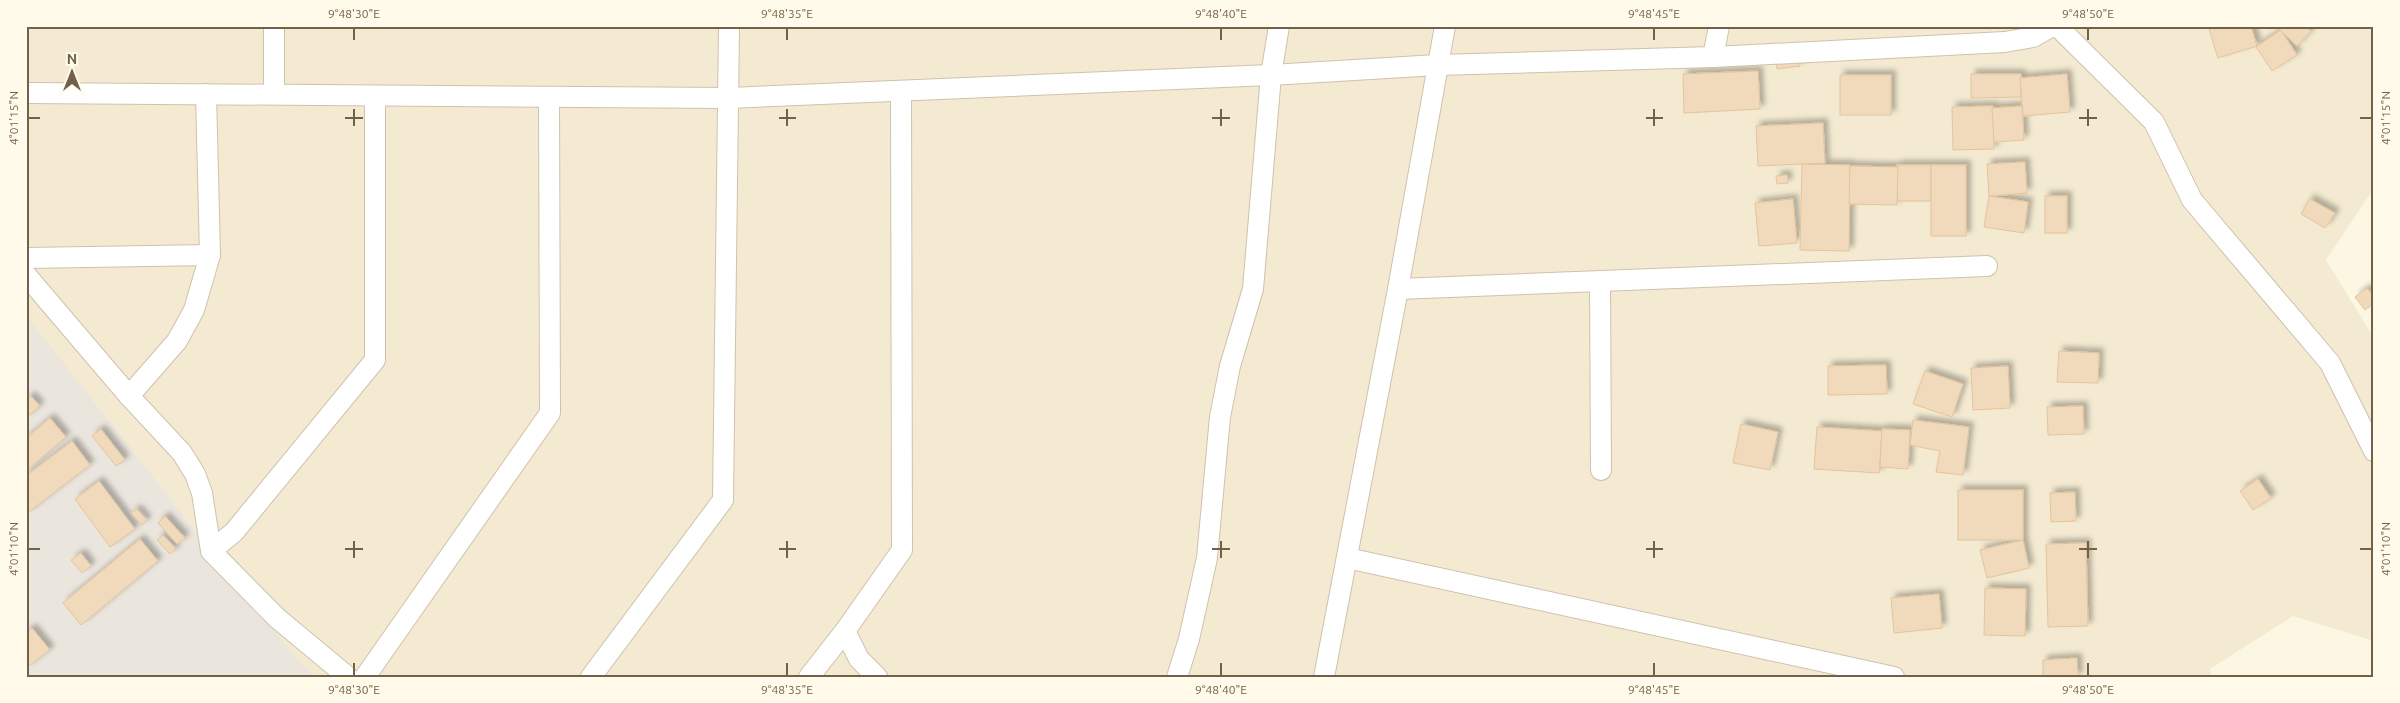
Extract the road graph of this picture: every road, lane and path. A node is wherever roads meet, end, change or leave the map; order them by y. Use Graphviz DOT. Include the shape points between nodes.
graph roads {
  1 [pos="274,26"];
  2 [pos="729,26"];
  3 [pos="1279,26"];
  4 [pos="1445,26"];
  5 [pos="1719,26"];
  6 [pos="2052,26"];
  7 [pos="2057,26"];
  8 [pos="1713,57"];
  9 [pos="1437,64"];
  10 [pos="1270,75"];
  11 [pos="901,91"];
  12 [pos="26,93"];
  13 [pos="206,94"];
  14 [pos="274,94"];
  15 [pos="375,96"];
  16 [pos="549,98"];
  17 [pos="729,98"];
  18 [pos="210,255"];
  19 [pos="26,258"];
  20 [pos="1986,266"];
  21 [pos="26,275"];
  22 [pos="1600,281"];
  23 [pos="1398,289"];
  24 [pos="129,396"];
  25 [pos="2374,451"];
  26 [pos="1601,470"];
  27 [pos="210,551"];
  28 [pos="1347,558"];
  29 [pos="845,631"];
  30 [pos="348,677"];
  31 [pos="365,677"];
  32 [pos="591,677"];
  33 [pos="809,677"];
  34 [pos="877,677"];
  35 [pos="1177,677"];
  36 [pos="1324,677"];
  37 [pos="1894,677"];
  1 -- 14 [label="street"];
  2 -- 17 [label="street"];
  3 -- 10 [label="street"];
  4 -- 9 [label="street"];
  5 -- 8 [label="street"];
  6 -- 8 [label="street" via="2033,37 2005,42"];
  7 -- 25 [label="street" via="2154,122 2192,200 2330,363"];
  8 -- 9 [label="street"];
  9 -- 10 [label="street"];
  9 -- 23 [label="street"];
  10 -- 11 [label="street"];
  10 -- 35 [label="street" via="1253,289 1230,366 1222,408 1207,558"];
  11 -- 17 [label="street"];
  11 -- 29 [label="street" via="902,550"];
  12 -- 13 [label="street"];
  13 -- 14 [label="street"];
  13 -- 18 [label="street"];
  14 -- 15 [label="street"];
  15 -- 16 [label="street"];
  15 -- 27 [label="street" via="375,360 234,532"];
  16 -- 17 [label="street"];
  16 -- 31 [label="street" via="550,413"];
  17 -- 32 [label="street" via="723,500"];
  18 -- 19 [label="street"];
  18 -- 24 [label="street" via="194,310 177,341"];
  20 -- 22 [label="street"];
  21 -- 24 [label="street"];
  22 -- 23 [label="street"];
  22 -- 26 [label="street"];
  23 -- 28 [label="street"];
  24 -- 27 [label="street" via="182,453 195,474 202,493"];
  27 -- 30 [label="street" via="277,618"];
  28 -- 36 [label="street"];
  28 -- 37 [label="street"];
  29 -- 33 [label="street"];
  29 -- 34 [label="street" via="860,659"];
}
